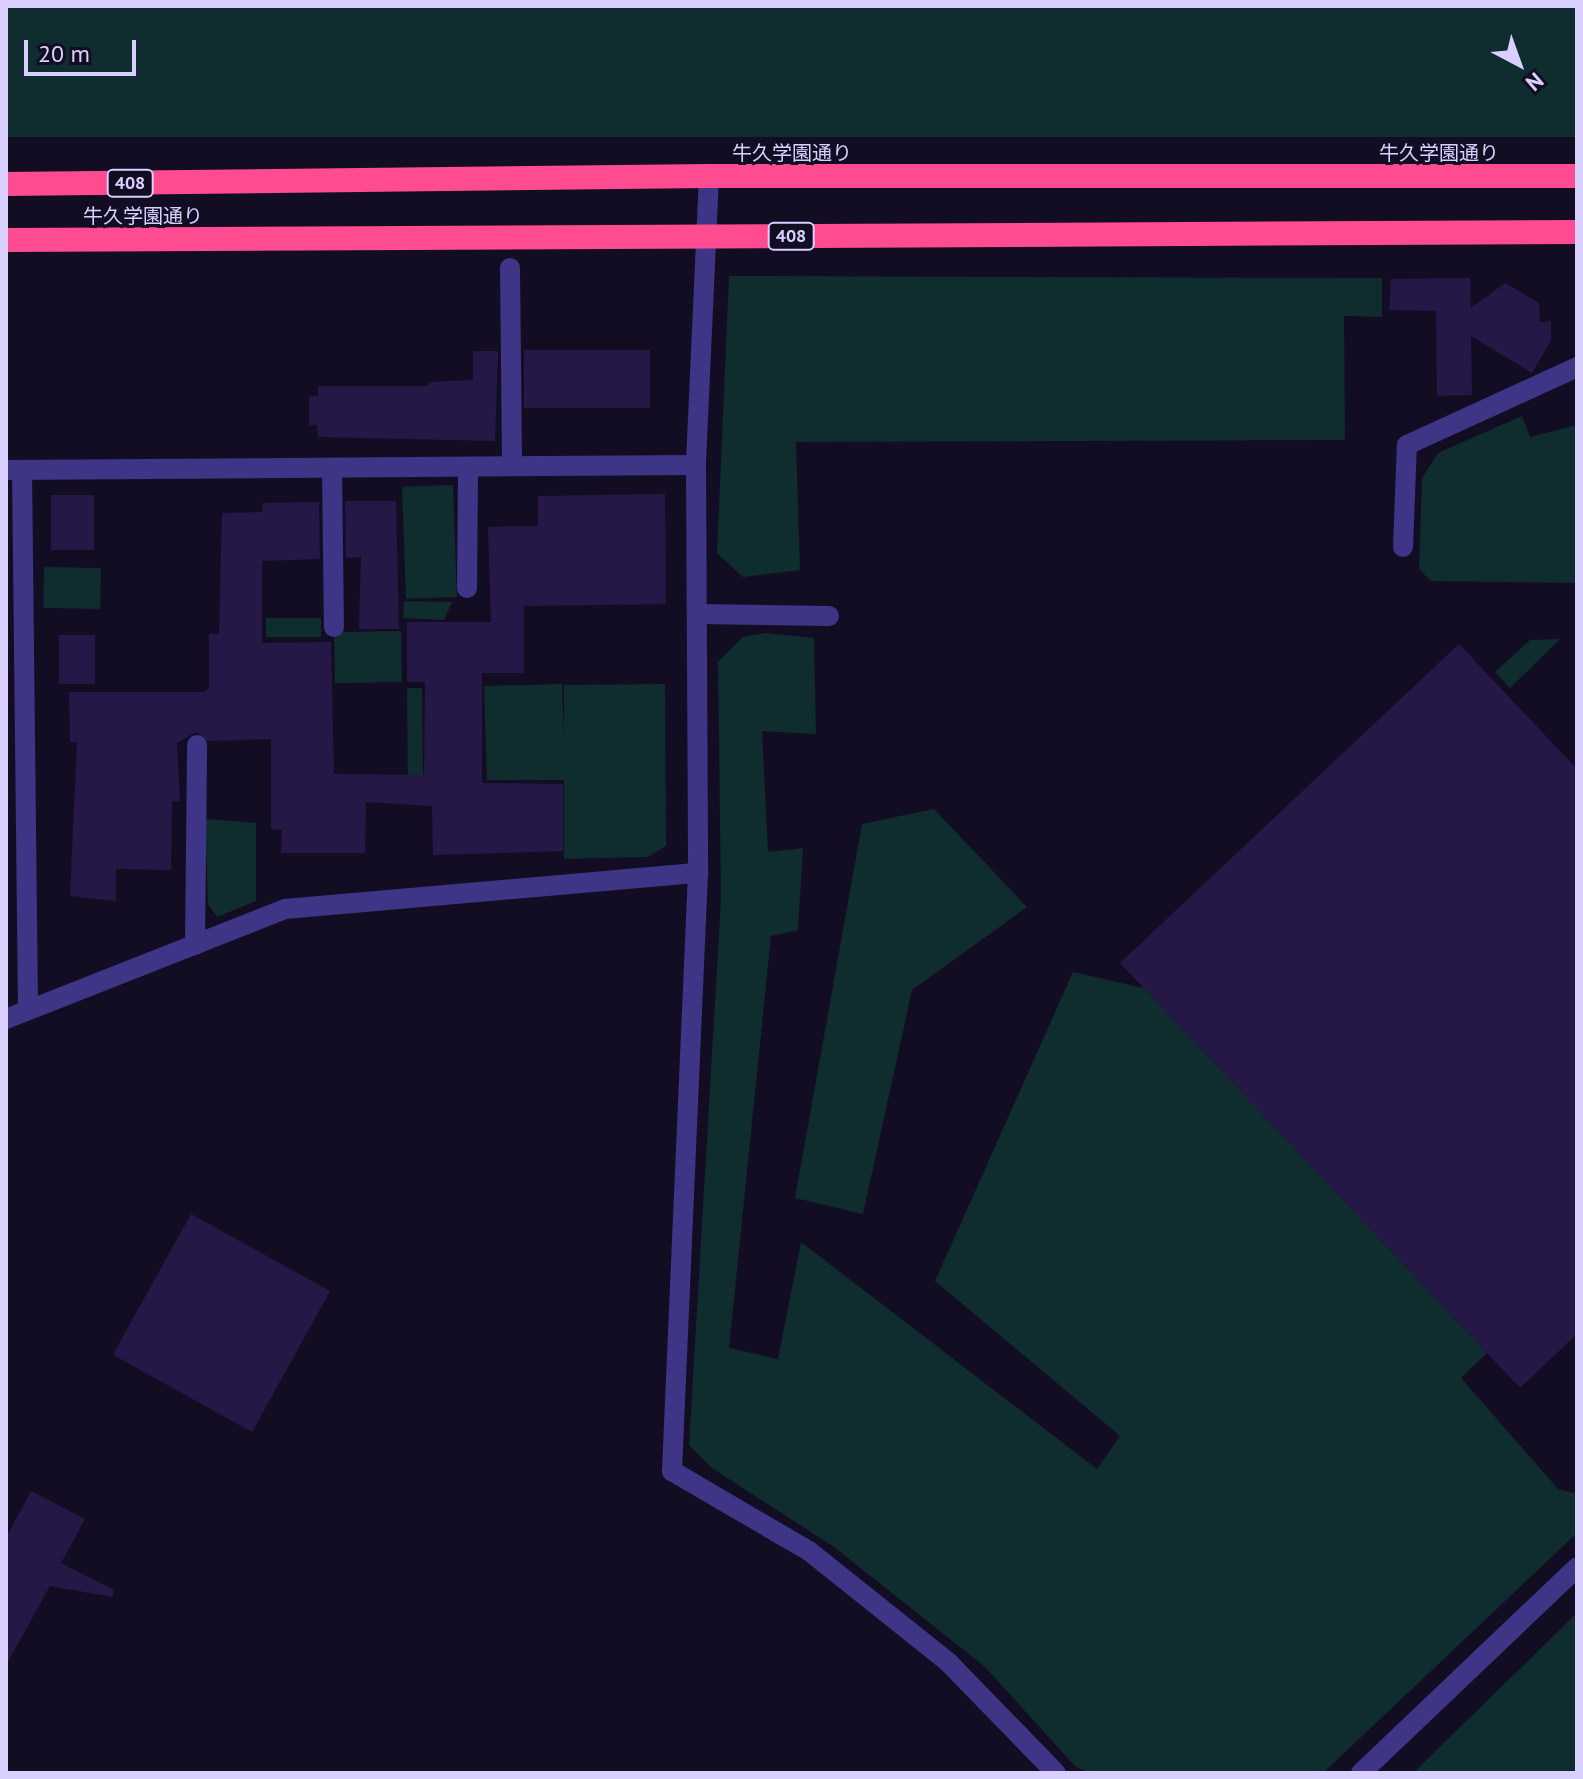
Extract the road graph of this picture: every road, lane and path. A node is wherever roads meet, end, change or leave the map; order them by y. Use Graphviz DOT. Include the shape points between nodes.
graph roads {
  1 [pos="709,176"];
  2 [pos="1577,176"];
  3 [pos="6,184"];
  4 [pos="1577,232"];
  5 [pos="707,237"];
  6 [pos="6,240"];
  7 [pos="510,268"];
  8 [pos="1577,367"];
  9 [pos="696,465"];
  10 [pos="512,466"];
  11 [pos="468,467"];
  12 [pos="332,468"];
  13 [pos="14,470"];
  14 [pos="1403,547"];
  15 [pos="467,588"];
  16 [pos="697,614"];
  17 [pos="829,616"];
  18 [pos="334,627"];
  19 [pos="197,745"];
  20 [pos="698,873"];
  21 [pos="195,945"];
  22 [pos="28,1010"];
  23 [pos="6,1019"];
  24 [pos="1577,1567"];
  25 [pos="1056,1773"];
  26 [pos="1361,1773"];
  1 -- 2 [label="highway, 牛久学園通り / 408"];
  1 -- 3 [label="highway, 牛久学園通り / 408"];
  1 -- 5 [label="street"];
  4 -- 5 [label="highway, 牛久学園通り / 408"];
  5 -- 6 [label="highway, 牛久学園通り / 408"];
  5 -- 9 [label="street"];
  7 -- 10 [label="street"];
  8 -- 14 [label="street" via="1407,445"];
  9 -- 10 [label="street"];
  9 -- 16 [label="street"];
  10 -- 11 [label="street"];
  11 -- 12 [label="street"];
  11 -- 15 [label="street"];
  12 -- 13 [label="street"];
  12 -- 18 [label="street"];
  13 -- 22 [label="street"];
  16 -- 17 [label="street"];
  16 -- 20 [label="street"];
  19 -- 21 [label="street"];
  20 -- 21 [label="street" via="285,909"];
  20 -- 25 [label="street" via="672,1471 809,1551 948,1662"];
  21 -- 22 [label="street"];
  22 -- 23 [label="street"];
  24 -- 26 [label="street"];
}
